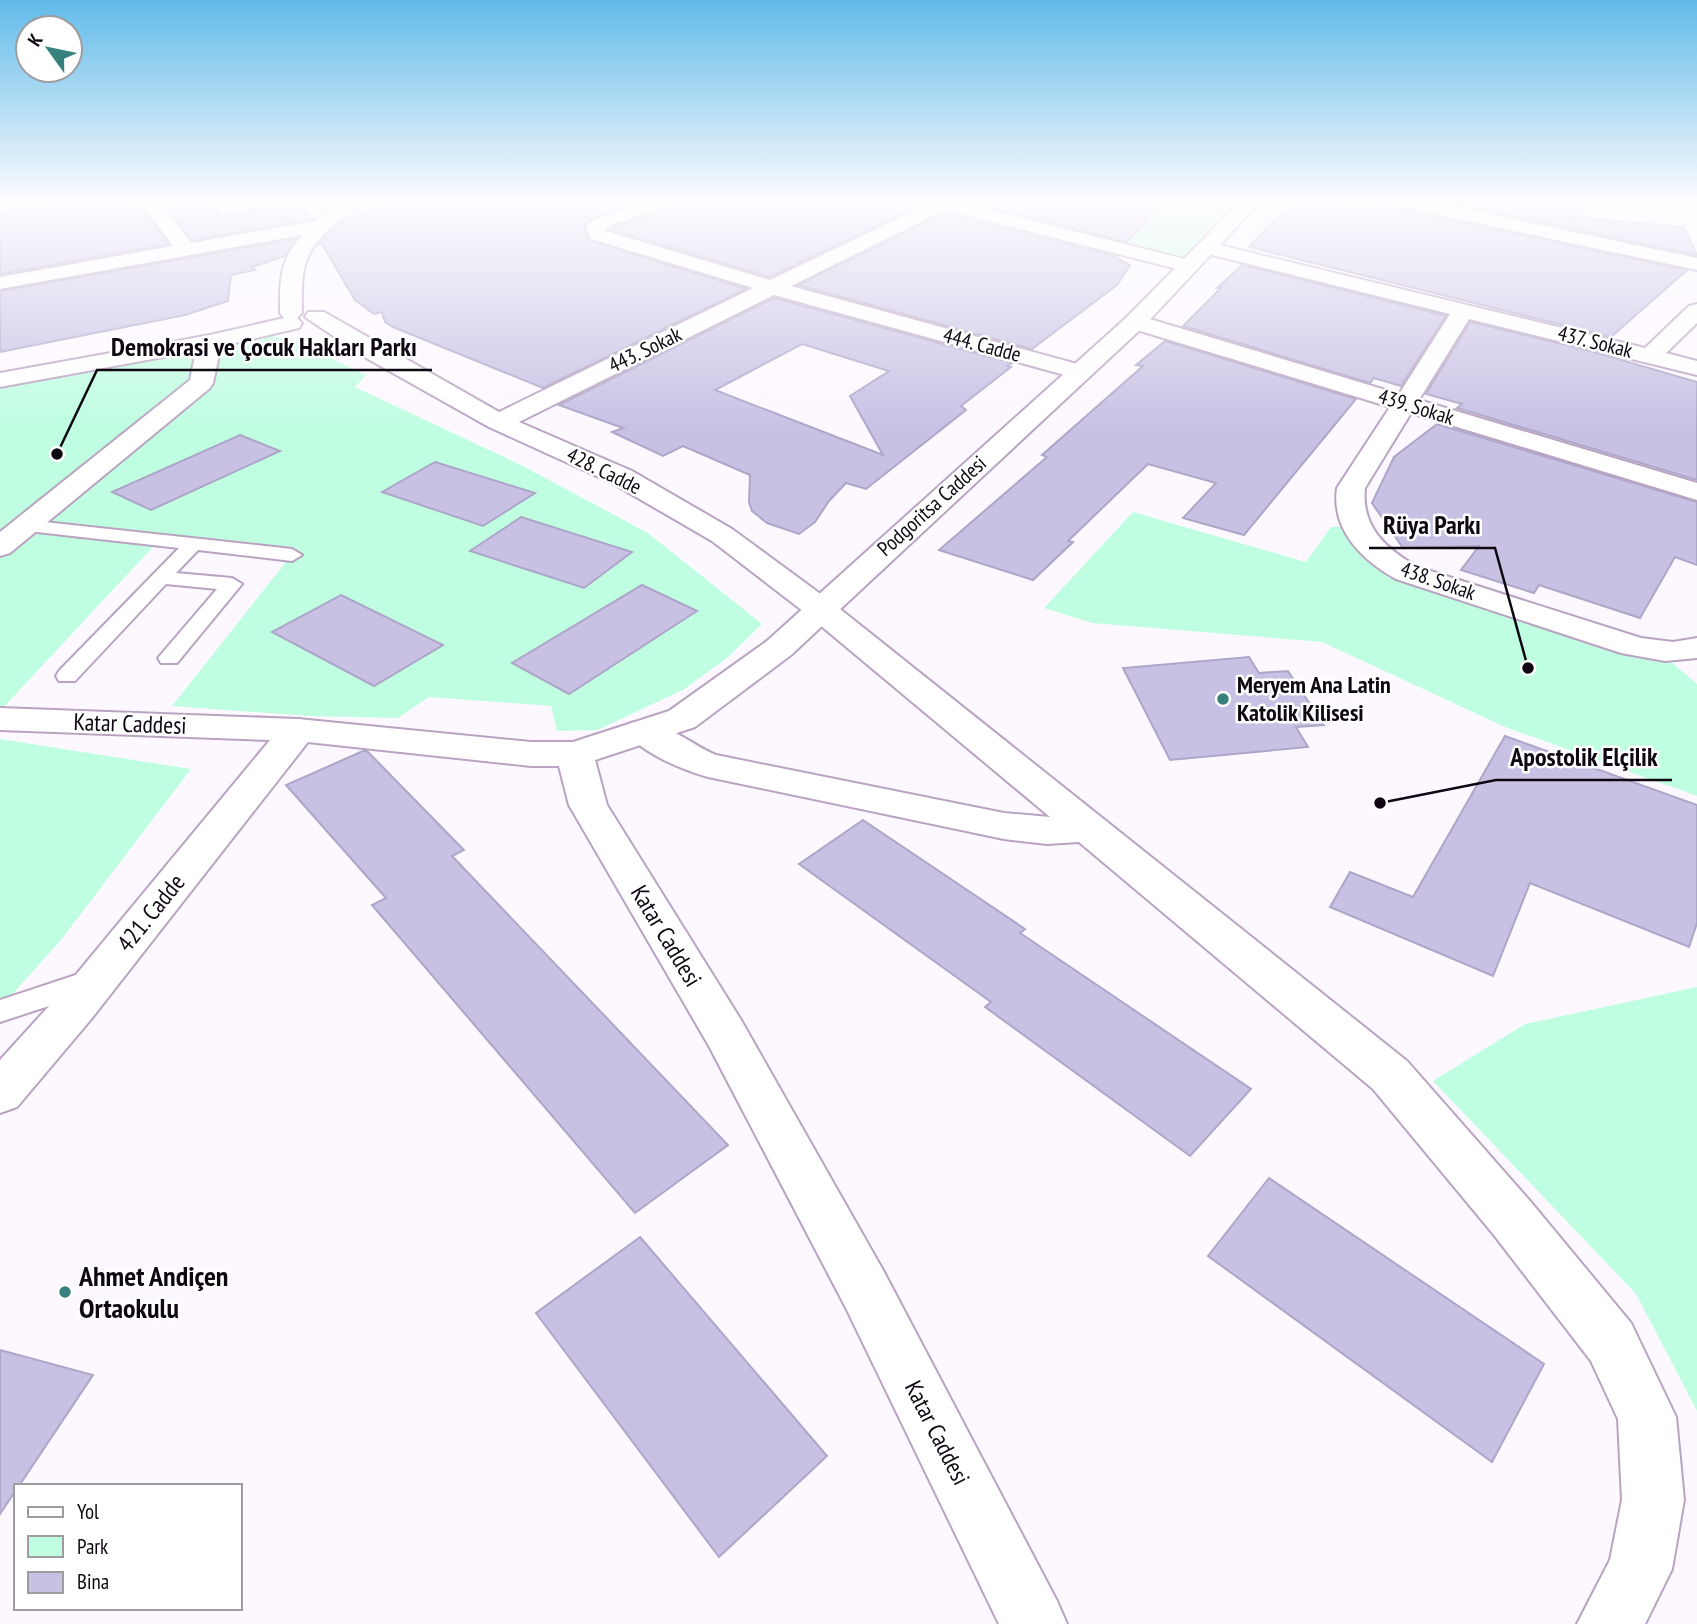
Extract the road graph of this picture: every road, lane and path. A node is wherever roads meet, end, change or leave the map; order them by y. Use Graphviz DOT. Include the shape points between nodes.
graph roads {
  1 [pos="35,277"];
  2 [pos="293,277"];
  3 [pos="737,277"];
  4 [pos="796,277"];
  5 [pos="1179,277"];
  6 [pos="1326,277"];
  7 [pos="0,283"];
  8 [pos="774,288"];
  9 [pos="1464,310"];
  10 [pos="1697,311"];
  11 [pos="299,317"];
  12 [pos="1135,322"];
  13 [pos="210,342"];
  14 [pos="146,352"];
  15 [pos="1650,356"];
  16 [pos="1697,368"];
  17 [pos="1080,372"];
  18 [pos="0,380"];
  19 [pos="1404,403"];
  20 [pos="498,422"];
  21 [pos="1697,492"];
  22 [pos="26,526"];
  23 [pos="194,544"];
  24 [pos="0,547"];
  25 [pos="292,555"];
  26 [pos="161,578"];
  27 [pos="819,608"];
  28 [pos="1697,648"];
  29 [pos="169,658"];
  30 [pos="67,676"];
  31 [pos="0,719"];
  32 [pos="298,730"];
  33 [pos="644,731"];
  34 [pos="575,754"];
  35 [pos="1087,828"];
  36 [pos="98,978"];
  37 [pos="0,1011"];
  38 [pos="0,1093"];
  39 [pos="1034,1624"];
  40 [pos="1610,1624"];
  1 -- 7 [label="street"];
  2 -- 11 [label="street"];
  3 -- 8 [label="street, 444. Cadde"];
  4 -- 8 [label="street, 443. Sokak"];
  5 -- 12 [label="street, Podgoritsa Caddesi"];
  6 -- 9 [label="street, 437. Sokak"];
  8 -- 17 [label="street, 444. Cadde"];
  8 -- 20 [label="street, 443. Sokak"];
  9 -- 15 [label="street, 437. Sokak"];
  9 -- 19 [label="street, 438. Sokak"];
  10 -- 15 [label="street"];
  11 -- 13 [label="street"];
  11 -- 14 [label="street"];
  11 -- 20 [label="street, 428. Cadde"];
  12 -- 17 [label="street, Podgoritsa Caddesi"];
  12 -- 19 [label="street, 439. Sokak"];
  13 -- 14 [label="street"];
  13 -- 22 [label="street" via="201,383"];
  14 -- 18 [label="street"];
  15 -- 16 [label="street, 437. Sokak"];
  17 -- 27 [label="street, Podgoritsa Caddesi"];
  19 -- 21 [label="street, 439. Sokak"];
  19 -- 28 [label="street, 438. Sokak" via="1351,488 1347,502 1355,526 1383,559 1407,573 1633,646 1658,652"];
  20 -- 27 [label="street, 428. Cadde" via="622,477 722,535"];
  22 -- 23 [label="lane"];
  22 -- 24 [label="street"];
  23 -- 25 [label="lane"];
  23 -- 26 [label="lane"];
  26 -- 29 [label="lane" via="232,584"];
  26 -- 30 [label="lane"];
  27 -- 33 [label="street, Podgoritsa Caddesi" via="779,648 682,719"];
  27 -- 35 [label="street, 428. Cadde"];
  31 -- 32 [label="street, Katar Caddesi"];
  32 -- 34 [label="street, Katar Caddesi" via="531,754"];
  32 -- 36 [label="street, 421. Cadde"];
  33 -- 34 [label="street, Podgoritsa Caddesi"];
  33 -- 35 [label="street" via="685,756 734,772 1004,826 1047,831"];
  34 -- 39 [label="street, Katar Caddesi" via="588,805 738,1058 865,1290"];
  35 -- 40 [label="street, 428. Cadde" via="1390,1076 1611,1342 1647,1417 1654,1500 1640,1569"];
  36 -- 37 [label="lane"];
  36 -- 38 [label="street, 421. Cadde"];
}
